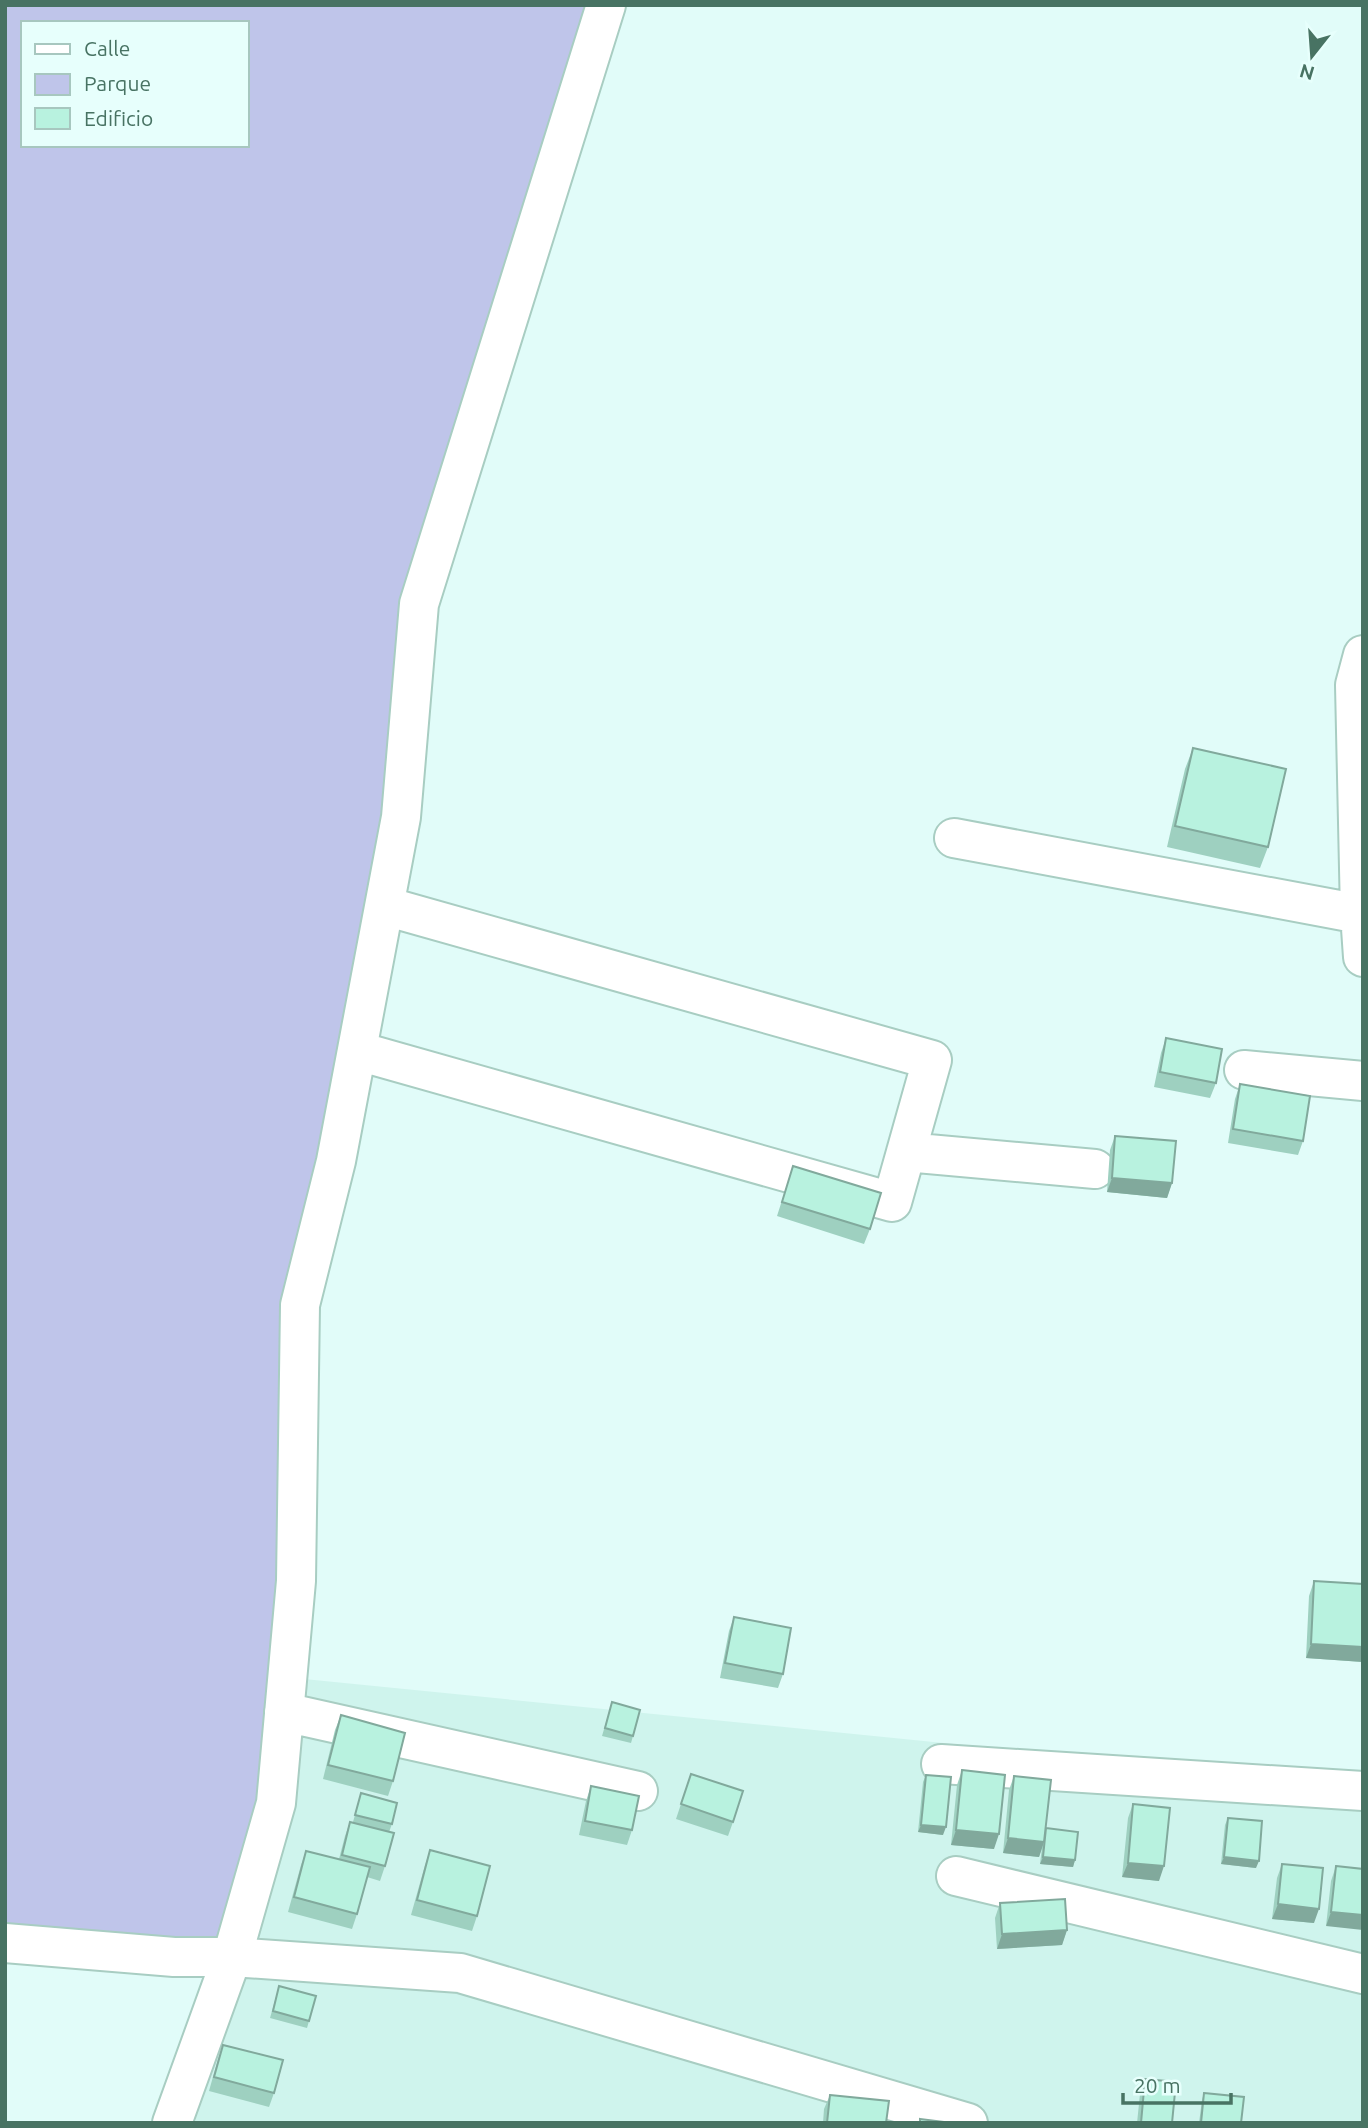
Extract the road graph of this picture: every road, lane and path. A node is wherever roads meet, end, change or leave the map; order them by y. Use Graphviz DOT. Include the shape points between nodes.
graph roads {
  1 [pos="606,5"];
  2 [pos="1363,655"];
  3 [pos="954,838"];
  4 [pos="385,906"];
  5 [pos="1360,915"];
  6 [pos="1363,957"];
  7 [pos="358,1051"];
  8 [pos="1244,1070"];
  9 [pos="1363,1081"];
  10 [pos="906,1152"];
  11 [pos="1095,1169"];
  12 [pos="284,1712"];
  13 [pos="941,1763"];
  14 [pos="638,1791"];
  15 [pos="1363,1791"];
  16 [pos="956,1876"];
  17 [pos="5,1942"];
  18 [pos="232,1957"];
  19 [pos="1363,1974"];
  20 [pos="172,2123"];
  21 [pos="968,2123"];
  1 -- 4 [label="street" via="419,604 401,817"];
  2 -- 5 [label="street" via="1355,685"];
  3 -- 5 [label="street"];
  4 -- 7 [label="street"];
  4 -- 10 [label="street" via="932,1060"];
  5 -- 6 [label="street"];
  7 -- 10 [label="street" via="892,1202"];
  7 -- 12 [label="street" via="300,1305 296,1581"];
  8 -- 9 [label="street"];
  10 -- 11 [label="street"];
  12 -- 14 [label="street"];
  12 -- 18 [label="street" via="275,1803"];
  13 -- 15 [label="street"];
  16 -- 19 [label="street"];
  17 -- 18 [label="street" via="174,1957"];
  18 -- 20 [label="street"];
  18 -- 21 [label="street" via="460,1973"];
}
